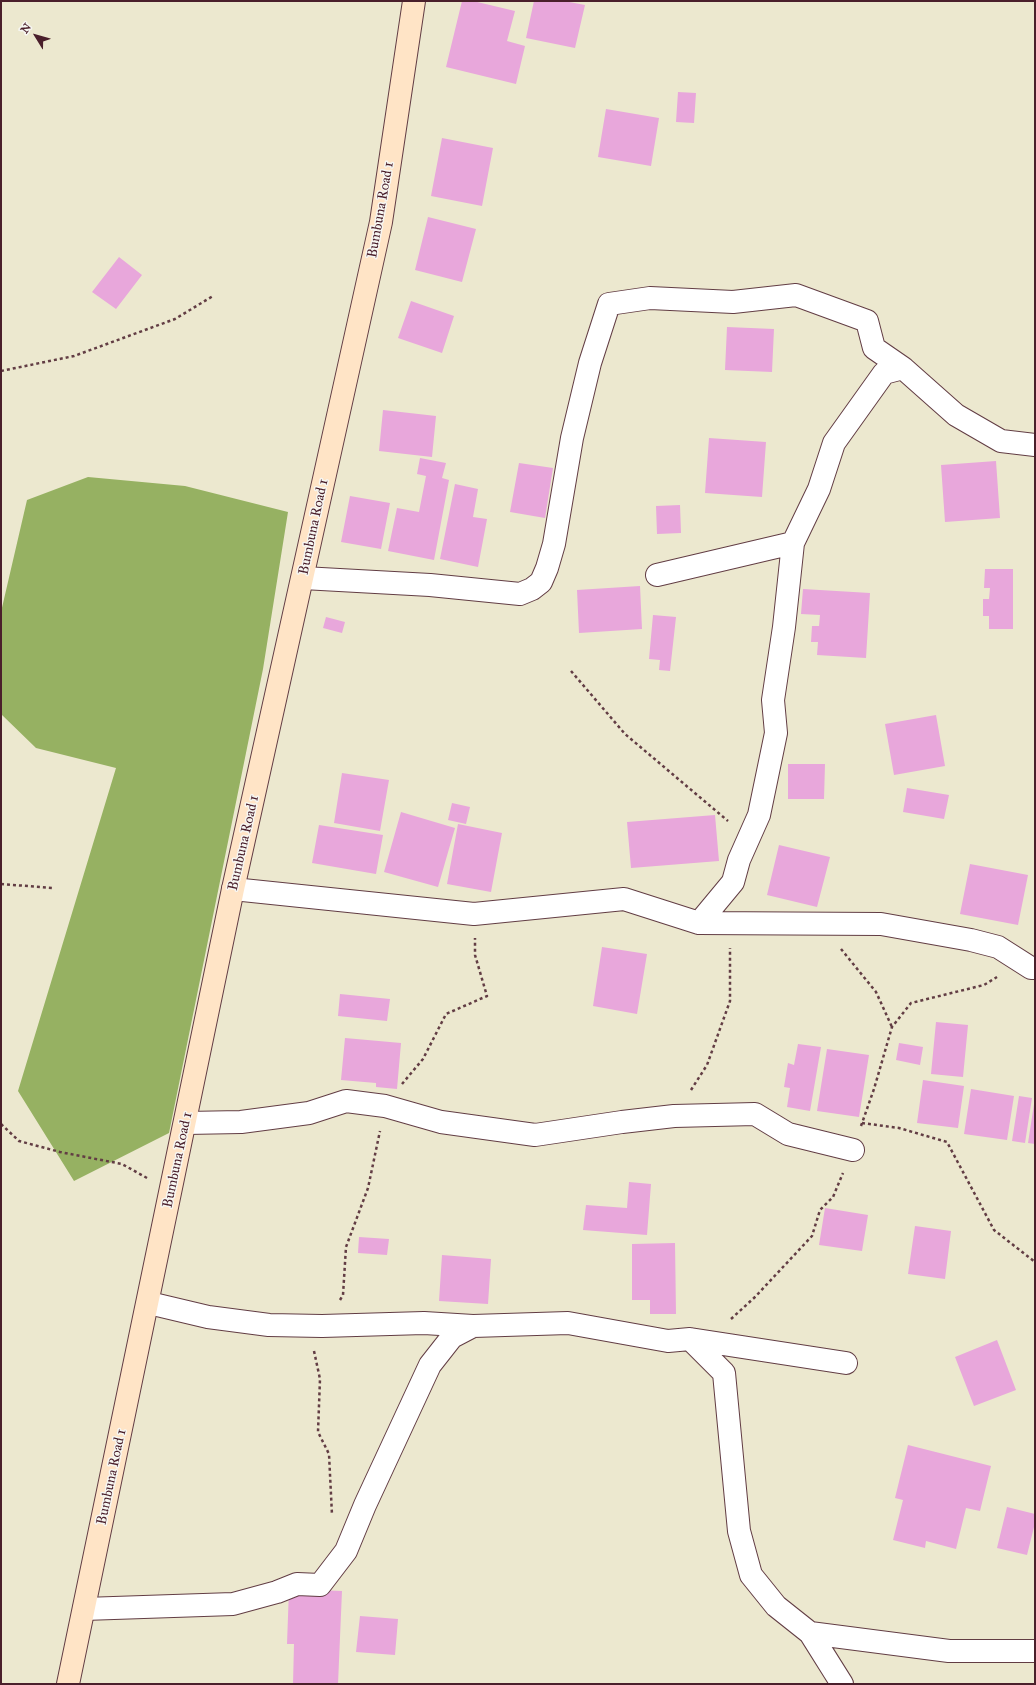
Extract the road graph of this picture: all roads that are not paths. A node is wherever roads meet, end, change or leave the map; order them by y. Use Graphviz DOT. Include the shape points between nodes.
graph roads {
  1 [pos="414,1"];
  2 [pos="903,368"];
  3 [pos="1035,445"];
  4 [pos="793,543"];
  5 [pos="657,575"];
  6 [pos="303,578"];
  7 [pos="233,889"];
  8 [pos="699,923"];
  9 [pos="1033,968"];
  10 [pos="186,1123"];
  11 [pos="852,1150"];
  12 [pos="149,1303"];
  13 [pos="473,1326"];
  14 [pos="690,1339"];
  15 [pos="846,1363"];
  16 [pos="84,1609"];
  17 [pos="810,1633"];
  18 [pos="1035,1651"];
  19 [pos="68,1684"];
  20 [pos="842,1684"];
  1 -- 6 [label="main road, Bumbuna Road 1" via="381,222"];
  2 -- 3 [label="street" via="956,415 1001,440"];
  2 -- 4 [label="street" via="884,374 834,443 819,490"];
  2 -- 6 [label="street" via="874,348 867,321 796,295 734,302 650,298 609,304 590,363 572,438 554,544 541,582 520,594 430,585"];
  4 -- 5 [label="street"];
  4 -- 8 [label="street" via="784,627 772,700 776,733 759,815 739,860 733,882"];
  6 -- 7 [label="main road, Bumbuna Road 1"];
  7 -- 8 [label="street" via="474,914 624,900"];
  7 -- 10 [label="main road, Bumbuna Road 1"];
  8 -- 9 [label="street" via="881,924 998,947"];
  10 -- 11 [label="street" via="249,1121 309,1112 346,1101 385,1106 441,1122 535,1136 674,1116 755,1114 788,1134"];
  10 -- 12 [label="main road, Bumbuna Road 1"];
  12 -- 13 [label="street" via="208,1317 269,1325 424,1323"];
  12 -- 16 [label="main road, Bumbuna Road 1"];
  13 -- 14 [label="street" via="568,1323 668,1341"];
  13 -- 16 [label="street" via="452,1337 430,1365 346,1551 320,1584 298,1584 233,1604"];
  14 -- 15 [label="street"];
  14 -- 17 [label="street" via="724,1373 738,1531 751,1575 776,1606"];
  16 -- 19 [label="main road, Bumbuna Road 1"];
  17 -- 18 [label="street" via="949,1651"];
  17 -- 20 [label="street"];
}
